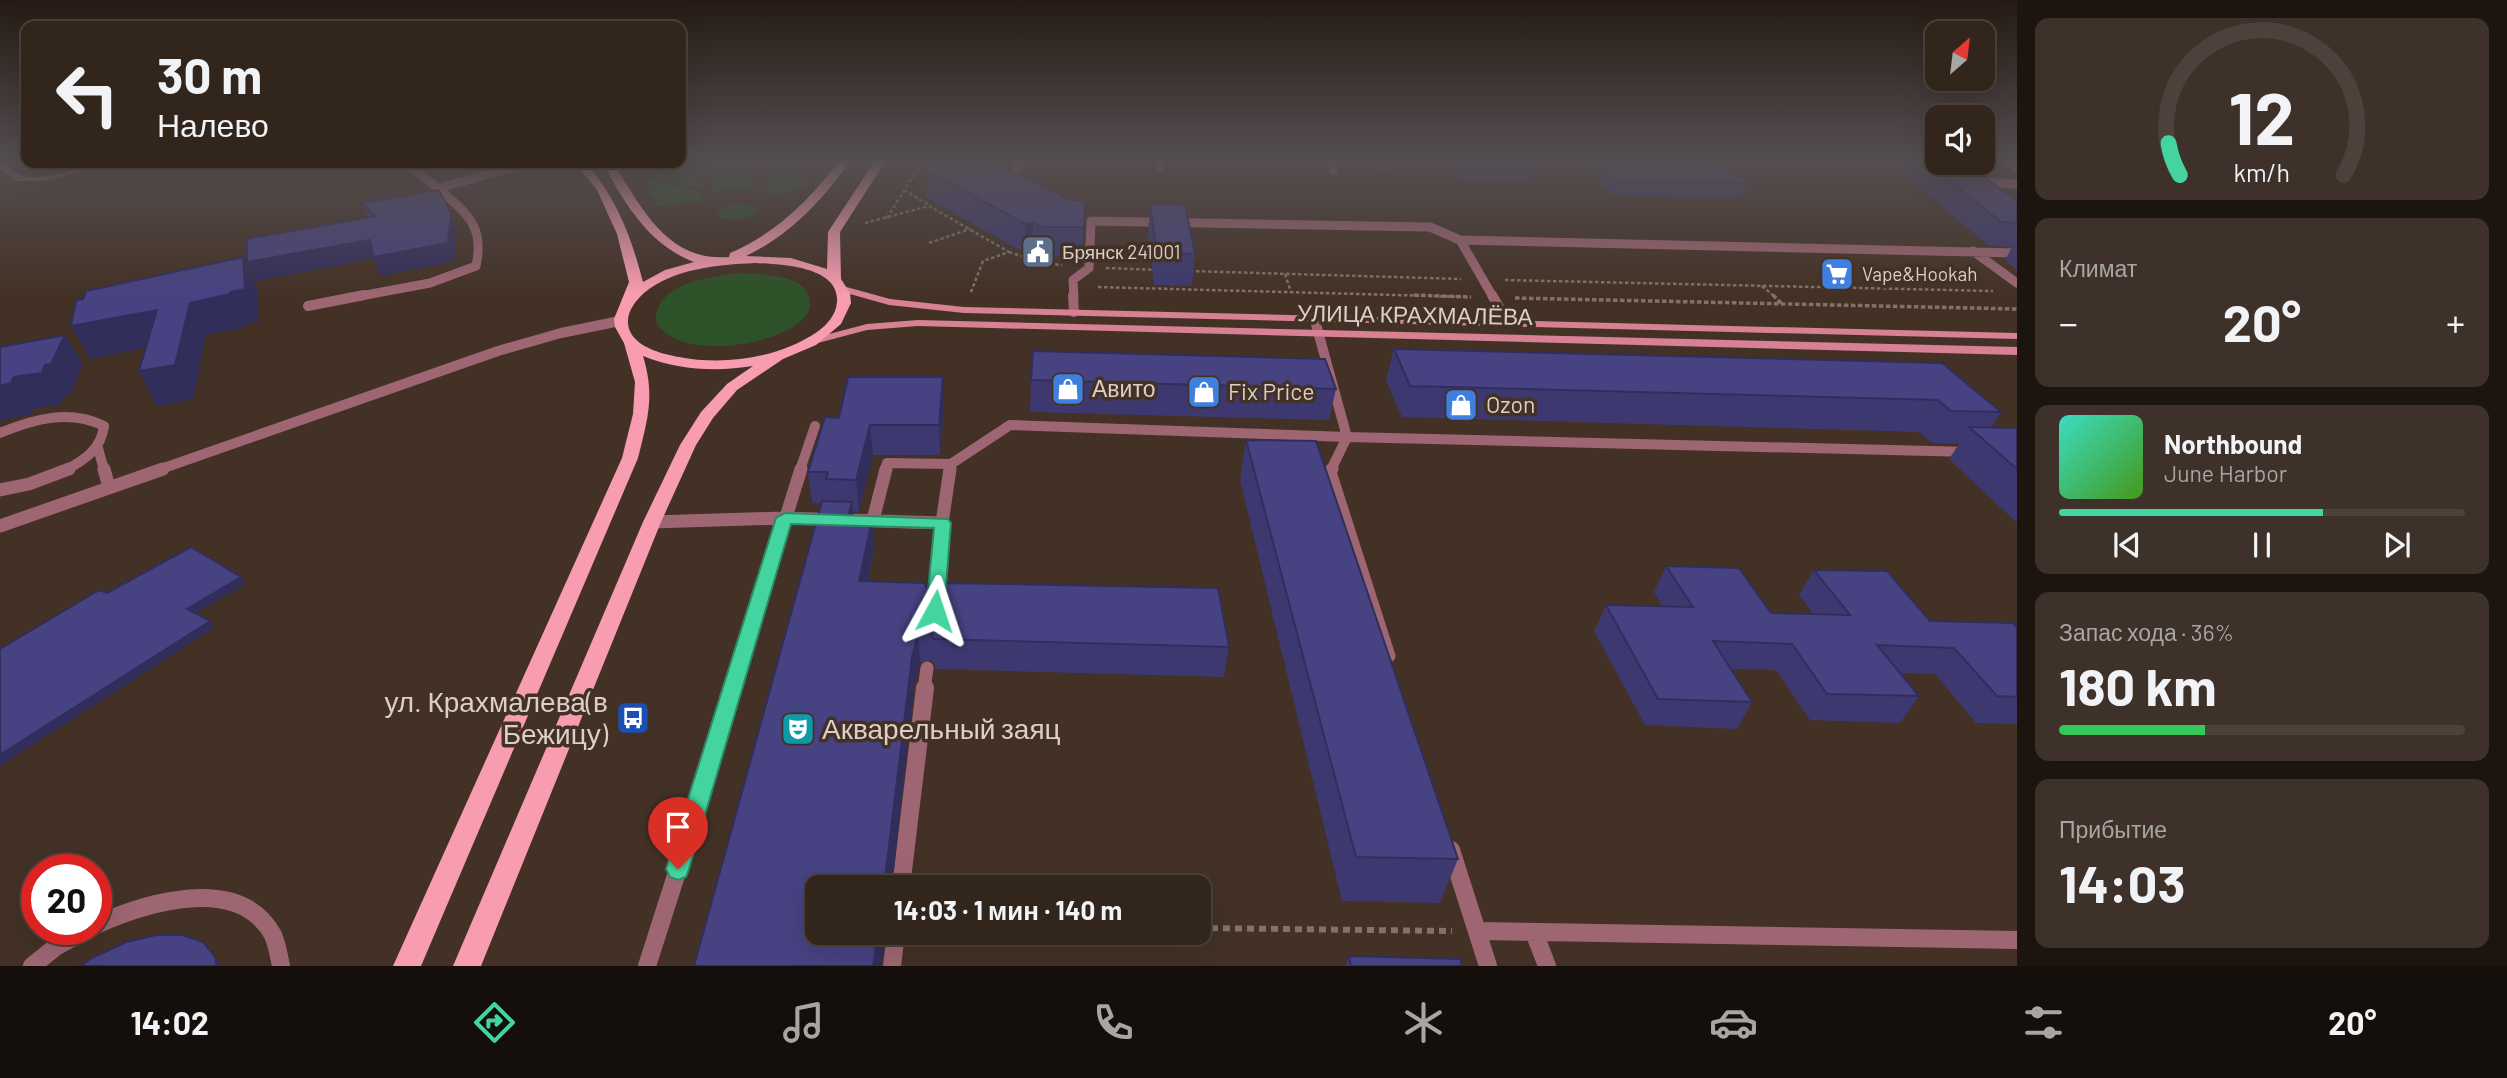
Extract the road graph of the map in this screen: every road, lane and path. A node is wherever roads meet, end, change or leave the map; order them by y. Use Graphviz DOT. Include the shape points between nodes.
graph roads {
  1 [pos="455,204"];
  2 [pos="609,204"];
  3 [pos="634,204"];
  4 [pos="812,204"];
  5 [pos="852,204"];
  6 [pos="895,204"];
  7 [pos="926,204"];
  8 [pos="929,206"];
  9 [pos="1080,216"];
  10 [pos="887,218"];
  11 [pos="1091,221"];
  12 [pos="865,223"];
  13 [pos="970,229"];
  14 [pos="1460,240"];
  15 [pos="929,243"];
  16 [pos="1973,251"];
  17 [pos="1009,252"];
  18 [pos="2017,253"];
  19 [pos="715,262"];
  20 [pos="1089,268"];
  21 [pos="1159,270"];
  22 [pos="1187,271"];
  23 [pos="1284,274"];
  24 [pos="1484,279"];
  25 [pos="2017,282"];
  26 [pos="838,284"];
  27 [pos="1762,286"];
  28 [pos="1098,287"];
  29 [pos="2004,291"];
  30 [pos="1291,292"];
  31 [pos="1494,298"];
  32 [pos="630,300"];
  33 [pos="1782,303"];
  34 [pos="308,306"];
  35 [pos="2017,309"];
  36 [pos="964,310"];
  37 [pos="1074,312"];
  38 [pos="1314,317"];
  39 [pos="620,321"];
  40 [pos="1508,323"];
  41 [pos="1318,333"];
  42 [pos="2017,336"];
  43 [pos="814,341"];
  44 [pos="631,342"];
  45 [pos="2017,351"];
  46 [pos="780,354"];
  47 [pos="815,426"];
  48 [pos="0,433"];
  49 [pos="1347,437"];
  50 [pos="98,448"];
  51 [pos="1982,452"];
  52 [pos="951,464"];
  53 [pos="109,487"];
  54 [pos="0,490"];
  55 [pos="785,518"];
  56 [pos="873,520"];
  57 [pos="652,522"];
  58 [pos="942,523"];
  59 [pos="0,526"];
  60 [pos="935,611"];
  61 [pos="927,668"];
  62 [pos="1393,669"];
  63 [pos="1448,839"];
  64 [pos="902,875"];
  65 [pos="112,917"];
  66 [pos="1211,928"];
  67 [pos="1478,931"];
  68 [pos="1534,932"];
  69 [pos="2017,940"];
  70 [pos="59,945"];
  71 [pos="895,945"];
  72 [pos="32,966"];
  73 [pos="281,966"];
  74 [pos="407,966"];
  75 [pos="467,966"];
  76 [pos="647,966"];
  77 [pos="892,966"];
  78 [pos="1488,966"];
  79 [pos="1548,966"];
  1 -- 34 [label="lane" via="472,220 482,246 476,266 430,284"];
  2 -- 32 [label="main road" via="636,282"];
  3 -- 19 [label="main road" via="649,228 671,248"];
  4 -- 19 [label="main road" via="785,230"];
  5 -- 26 [label="main road" via="834,232"];
  6 -- 10 [label="path"];
  7 -- 8 [label="path"];
  8 -- 10 [label="path"];
  8 -- 13 [label="path"];
  9 -- 11 [label="lane"];
  10 -- 12 [label="path"];
  11 -- 14 [label="lane" via="1430,227"];
  11 -- 20 [label="lane"];
  13 -- 15 [label="path"];
  13 -- 17 [label="path"];
  14 -- 16 [label="lane"];
  14 -- 24 [label="lane"];
  16 -- 18 [label="lane"];
  16 -- 25 [label="lane"];
  17 -- 20 [label="path" via="1042,263"];
  17 -- 36 [label="path" via="983,261"];
  19 -- 26 [label="main road" via="787,261 813,268"];
  19 -- 32 [label="main road" via="662,278"];
  20 -- 21 [label="path"];
  20 -- 37 [label="lane" via="1073,280"];
  22 -- 23 [label="path"];
  23 -- 24 [label="path"];
  23 -- 30 [label="path"];
  24 -- 27 [label="path"];
  24 -- 31 [label="lane"];
  26 -- 36 [label="main road, УЛИЦА КРАХМАЛЁВА" via="889,302"];
  26 -- 43 [label="main road" via="846,306 836,324"];
  27 -- 29 [label="path"];
  27 -- 33 [label="path"];
  28 -- 30 [label="path"];
  30 -- 31 [label="path"];
  31 -- 33 [label="path"];
  31 -- 40 [label="lane"];
  32 -- 39 [label="main road"];
  33 -- 35 [label="path"];
  36 -- 37 [label="main road, УЛИЦА КРАХМАЛЁВА"];
  37 -- 38 [label="main road, УЛИЦА КРАХМАЛЁВА"];
  38 -- 40 [label="main road, УЛИЦА КРАХМАЛЁВА"];
  38 -- 41 [label="lane"];
  39 -- 44 [label="main road"];
  39 -- 53 [label="lane" via="498,351"];
  40 -- 42 [label="main road, УЛИЦА КРАХМАЛЁВА"];
  41 -- 43 [label="main road, УЛИЦА КРАХМАЛЁВА" via="918,323 867,327"];
  41 -- 45 [label="main road, УЛИЦА КРАХМАЛЁВА"];
  41 -- 49 [label="lane"];
  43 -- 46 [label="main road"];
  44 -- 46 [label="main road" via="677,362 746,362"];
  44 -- 74 [label="main road" via="643,382 630,458"];
  46 -- 57 [label="main road" via="732,387 706,415"];
  47 -- 55 [label="lane"];
  48 -- 50 [label="lane" via="34,422 78,417 104,426 105,436"];
  49 -- 51 [label="lane"];
  49 -- 52 [label="lane" via="1010,425"];
  49 -- 62 [label="lane" via="1329,472"];
  50 -- 53 [label="lane"];
  50 -- 54 [label="lane" via="61,473"];
  52 -- 56 [label="lane" via="887,463"];
  52 -- 58 [label="lane"];
  53 -- 59 [label="lane"];
  55 -- 56 [label="lane"];
  55 -- 57 [label="lane"];
  55 -- 76 [label="lane"];
  56 -- 58 [label="lane"];
  57 -- 75 [label="main road"];
  58 -- 60 [label="lane" via="944,586"];
  61 -- 64 [label="lane"];
  63 -- 67 [label="lane"];
  65 -- 73 [label="lane" via="165,900 212,897 250,908 273,931"];
  66 -- 67 [label="path"];
  67 -- 68 [label="lane"];
  67 -- 78 [label="lane"];
  68 -- 69 [label="lane"];
  68 -- 79 [label="lane"];
  70 -- 72 [label="lane"];
  71 -- 77 [label="lane"];
}
